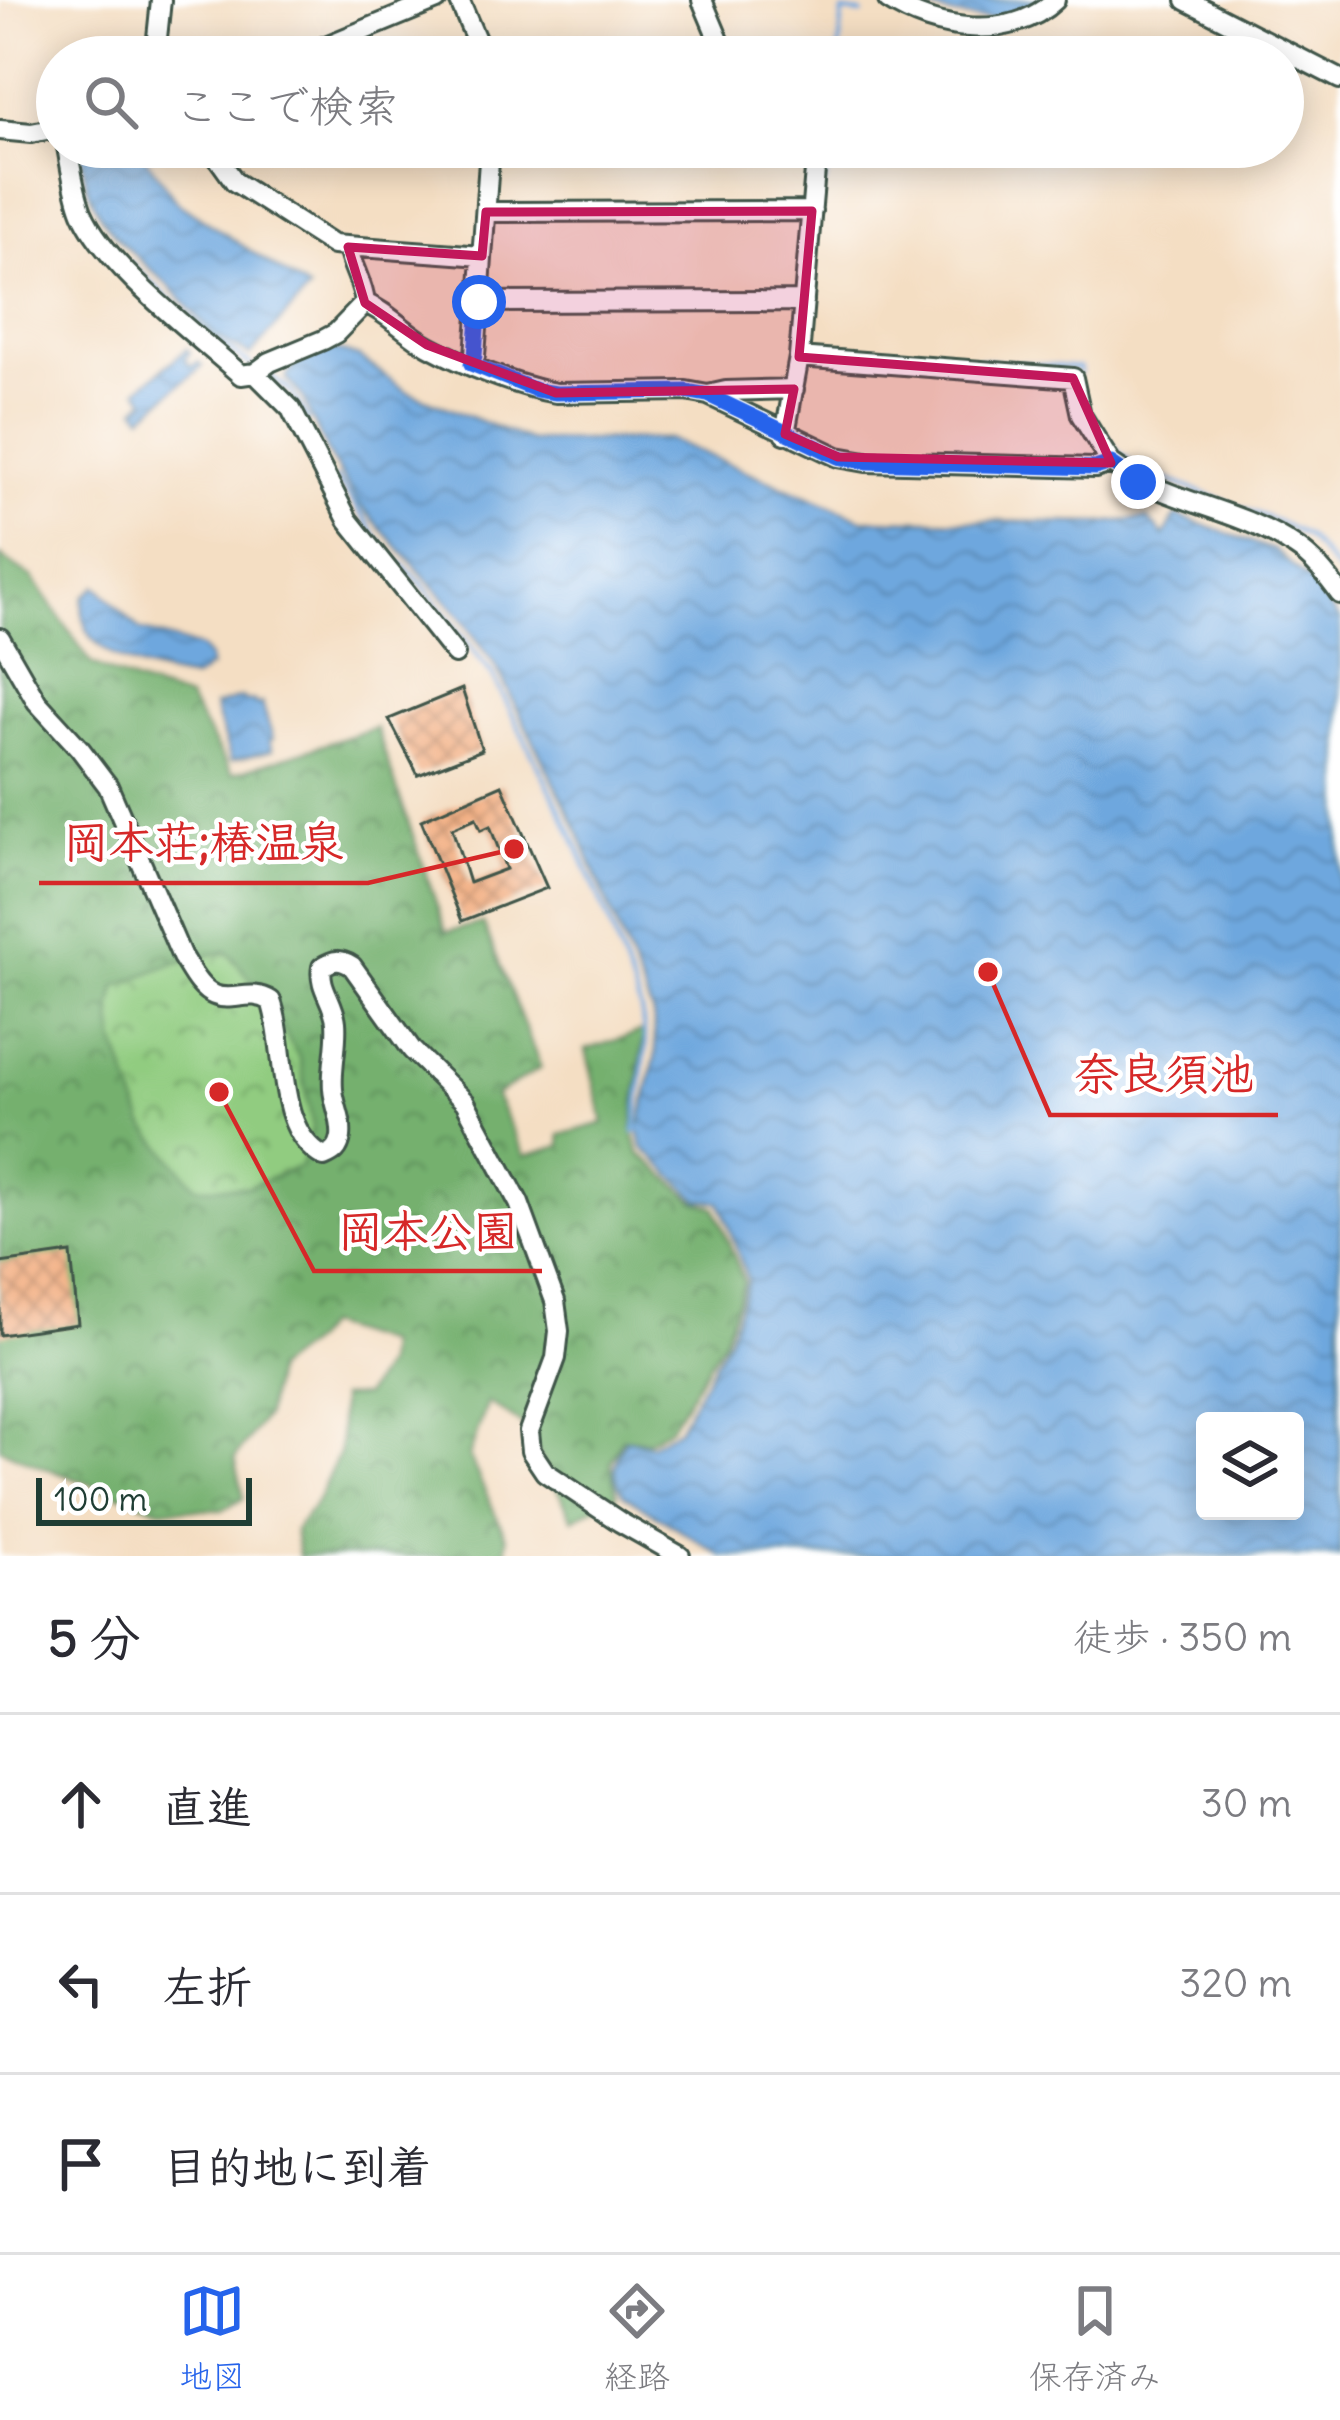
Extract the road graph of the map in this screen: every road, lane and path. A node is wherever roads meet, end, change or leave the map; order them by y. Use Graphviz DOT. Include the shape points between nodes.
graph roads {
  1 [pos="161,0"];
  2 [pos="437,0"];
  3 [pos="459,0"];
  4 [pos="702,0"];
  5 [pos="888,0"];
  6 [pos="1055,0"];
  7 [pos="1186,0"];
  8 [pos="157,36"];
  9 [pos="349,36"];
  10 [pos="474,36"];
  11 [pos="717,36"];
  12 [pos="1256,36"];
  13 [pos="1304,61"];
  14 [pos="1340,79"];
  15 [pos="0,130"];
  16 [pos="36,132"];
  17 [pos="72,168"];
  18 [pos="226,168"];
  19 [pos="489,168"];
  20 [pos="815,168"];
  21 [pos="812,211"];
  22 [pos="486,212"];
  23 [pos="349,248"];
  24 [pos="482,256"];
  25 [pos="804,301"];
  26 [pos="479,302"];
  27 [pos="365,303"];
  28 [pos="799,357"];
  29 [pos="471,364"];
  30 [pos="255,373"];
  31 [pos="794,389"];
  32 [pos="708,395"];
  33 [pos="785,434"];
  34 [pos="1111,463"];
  35 [pos="1340,594"];
  36 [pos="0,638"];
  37 [pos="455,654"];
  38 [pos="680,1556"];
  1 -- 8 [label="street"];
  2 -- 9 [label="street"];
  3 -- 10 [label="street"];
  4 -- 11 [label="street"];
  5 -- 6 [label="street" via="979,27 1028,20"];
  7 -- 12 [label="street"];
  13 -- 14 [label="street"];
  15 -- 16 [label="street"];
  17 -- 30 [label="street" via="98,240 241,375"];
  18 -- 23 [label="street" via="236,182"];
  19 -- 22 [label="street"];
  20 -- 21 [label="street"];
  21 -- 22 [label="street"];
  21 -- 25 [label="street"];
  22 -- 24 [label="street"];
  23 -- 24 [label="street"];
  23 -- 27 [label="street"];
  24 -- 26 [label="street"];
  25 -- 26 [label="street"];
  25 -- 28 [label="street"];
  26 -- 29 [label="street"];
  27 -- 29 [label="street"];
  27 -- 30 [label="street" via="336,333"];
  28 -- 31 [label="street"];
  28 -- 34 [label="street" via="1073,378 1081,415"];
  29 -- 32 [label="street" via="556,393"];
  30 -- 37 [label="street" via="291,409 348,520"];
  31 -- 32 [label="street"];
  31 -- 33 [label="street"];
  32 -- 33 [label="street"];
  33 -- 34 [label="street" via="866,462"];
  34 -- 35 [label="street" via="1138,482 1284,540"];
  36 -- 38 [label="street" via="37,702 109,786 194,976 216,996 271,1001 289,1110 304,1142 324,1157 341,1136 333,1095 336,1022 320,978 337,959 352,966 412,1050 465,1102 518,1203 555,1301 556,1358 530,1431 531,1451 545,1472"];
}
